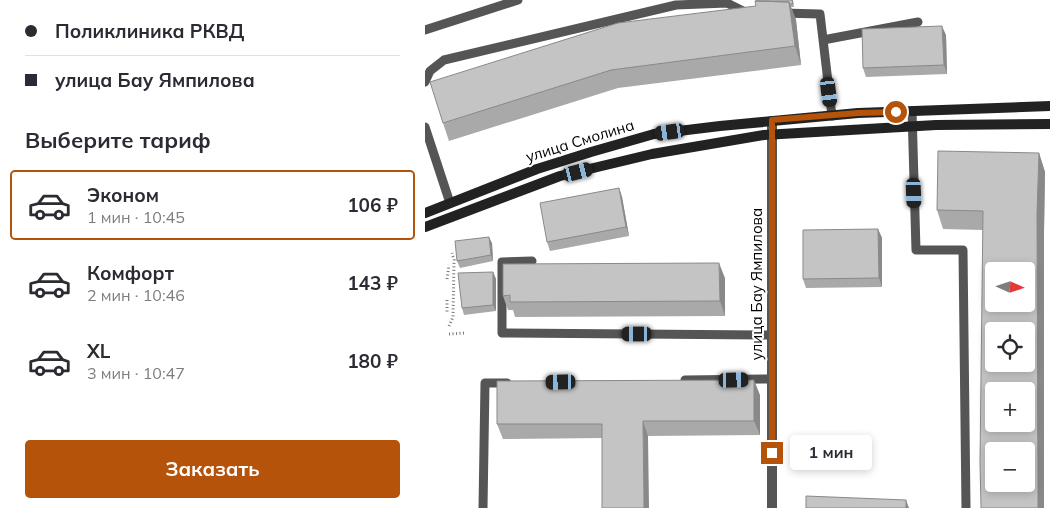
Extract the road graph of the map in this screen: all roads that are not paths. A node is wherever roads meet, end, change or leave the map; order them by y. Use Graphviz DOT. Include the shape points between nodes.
graph roads {
  1 [pos="518,0"];
  2 [pos="688,2"];
  3 [pos="755,13"];
  4 [pos="773,13"];
  5 [pos="918,22"];
  6 [pos="425,30"];
  7 [pos="823,40"];
  8 [pos="425,82"];
  9 [pos="1050,106"];
  10 [pos="912,111"];
  11 [pos="832,116"];
  12 [pos="772,120"];
  13 [pos="1050,124"];
  14 [pos="912,126"];
  15 [pos="425,127"];
  16 [pos="772,134"];
  17 [pos="450,203"];
  18 [pos="425,212"];
  19 [pos="425,227"];
  20 [pos="532,261"];
  21 [pos="772,335"];
  22 [pos="772,379"];
  23 [pos="673,381"];
  24 [pos="514,383"];
  25 [pos="483,508"];
  26 [pos="771,508"];
  27 [pos="967,508"];
  1 -- 6 [label="lane"];
  2 -- 3 [label="lane" via="727,3 745,13"];
  2 -- 8 [label="lane" via="444,60 430,71"];
  4 -- 7 [label="lane" via="820,14"];
  5 -- 7 [label="lane"];
  7 -- 11 [label="lane"];
  9 -- 10 [label="main road, улица Смолина"];
  10 -- 11 [label="main road, улица Смолина"];
  10 -- 14 [label="lane"];
  11 -- 12 [label="main road, улица Смолина"];
  12 -- 16 [label="street, улица Бау Ямпилова"];
  12 -- 17 [label="main road, улица Смолина" via="654,134 537,169"];
  13 -- 14 [label="main road"];
  14 -- 16 [label="main road"];
  14 -- 27 [label="lane" via="916,250 963,250"];
  15 -- 17 [label="lane"];
  16 -- 19 [label="main road" via="652,154 560,176"];
  16 -- 21 [label="street, улица Бау Ямпилова"];
  17 -- 18 [label="main road, улица Смолина"];
  20 -- 21 [label="lane" via="502,262 502,333"];
  21 -- 22 [label="street, улица Бау Ямпилова"];
  22 -- 23 [label="lane"];
  22 -- 26 [label="street, улица Бау Ямпилова"];
  24 -- 25 [label="lane" via="485,383"];
}
